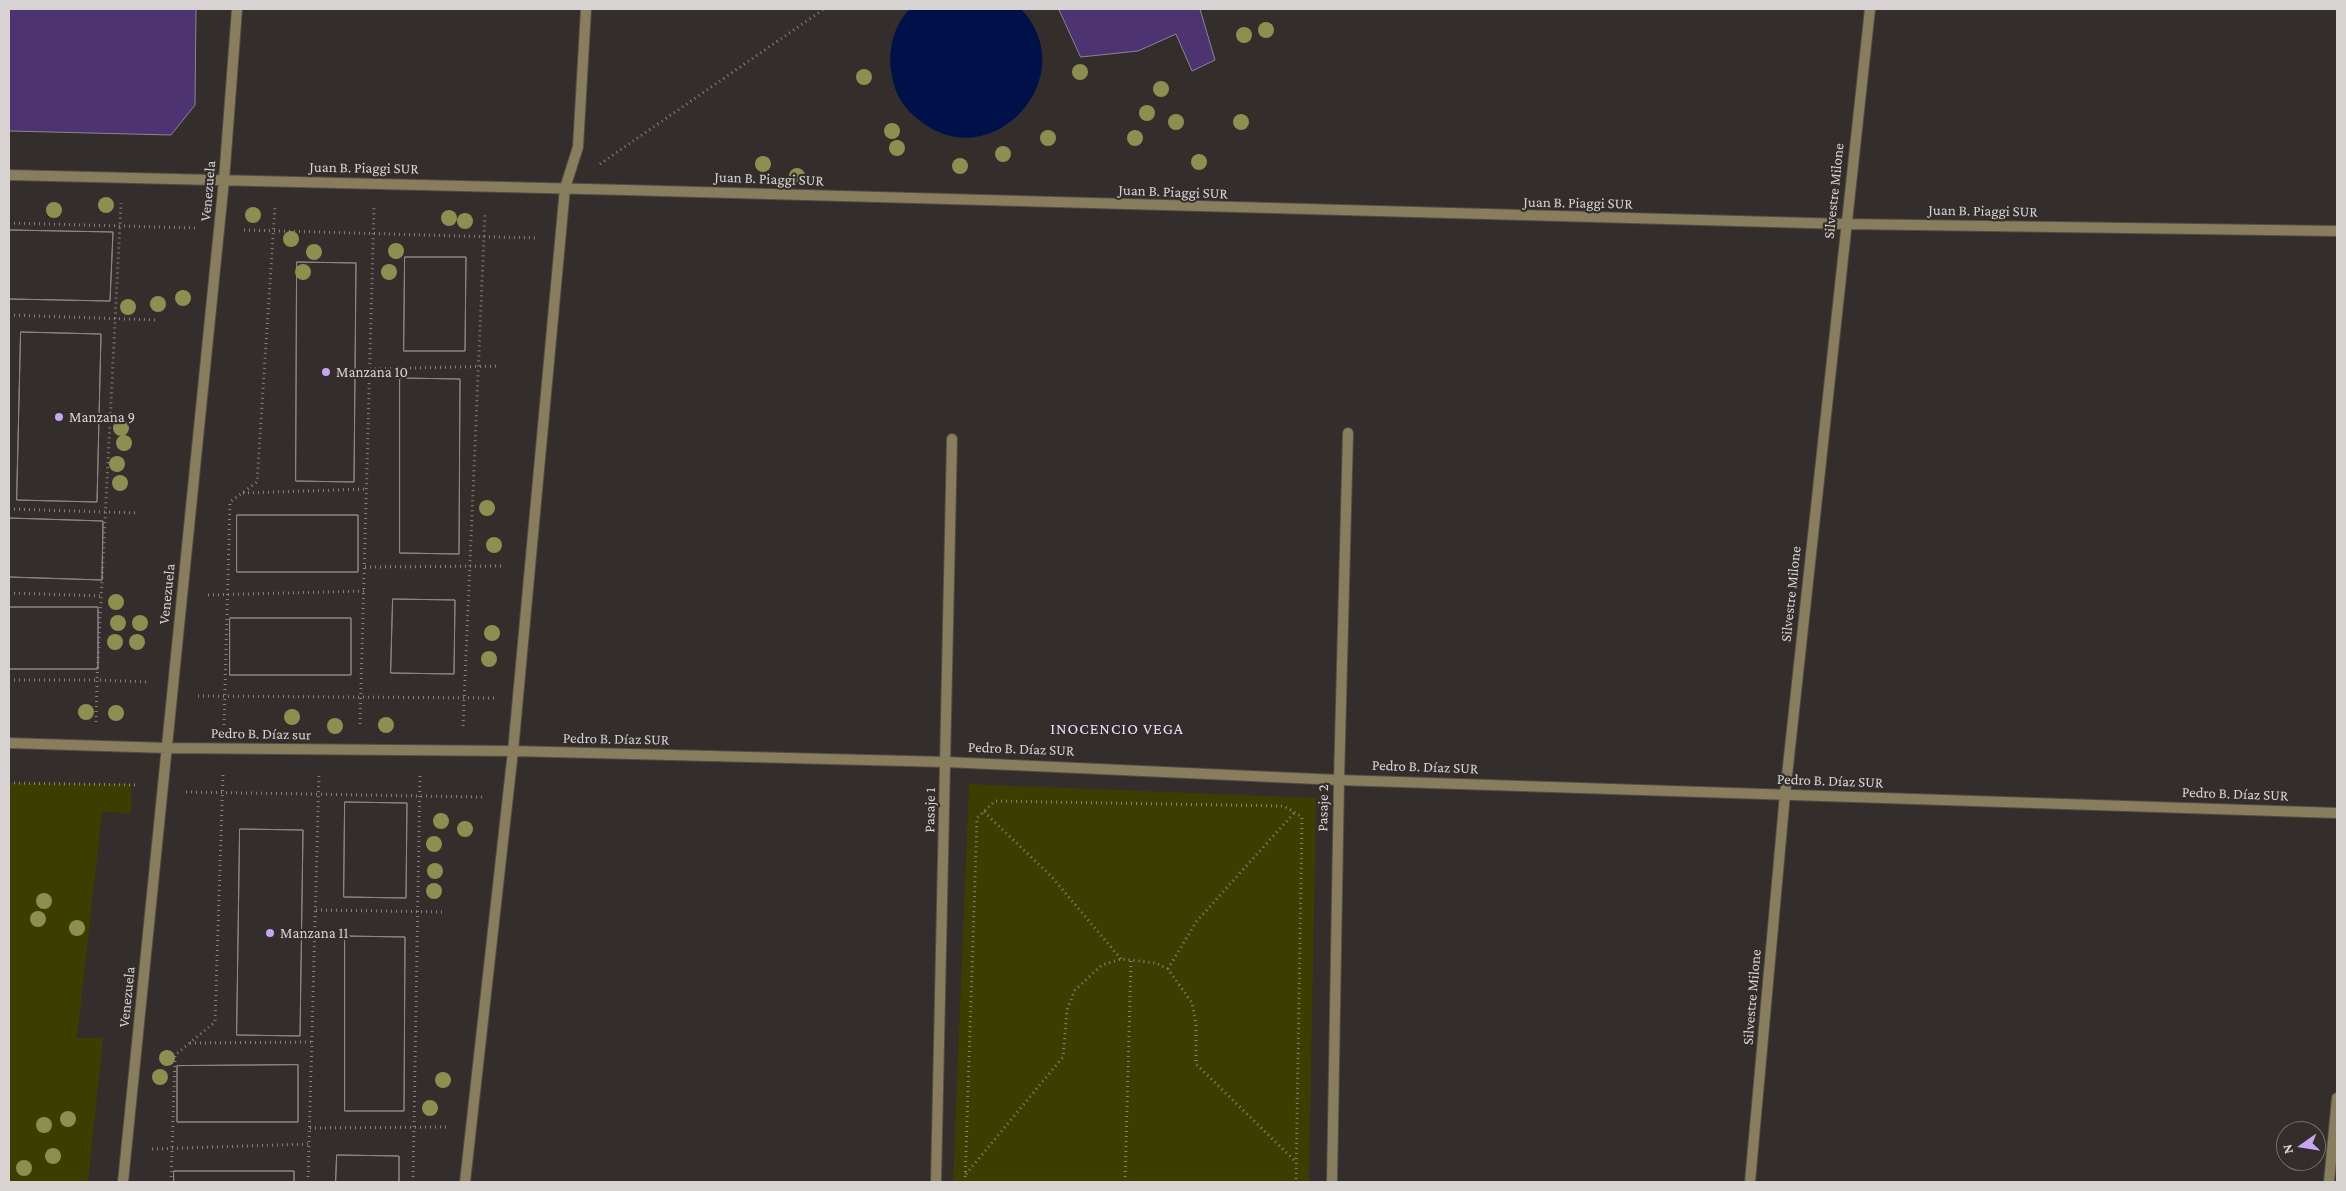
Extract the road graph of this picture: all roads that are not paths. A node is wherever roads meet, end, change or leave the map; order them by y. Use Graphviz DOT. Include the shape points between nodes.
graph roads {
  1 [pos="236,9"];
  2 [pos="586,9"];
  3 [pos="1870,9"];
  4 [pos="9,175"];
  5 [pos="224,180"];
  6 [pos="565,188"];
  7 [pos="1846,224"];
  8 [pos="2337,231"];
  9 [pos="1348,433"];
  10 [pos="952,439"];
  11 [pos="9,743"];
  12 [pos="167,748"];
  13 [pos="513,751"];
  14 [pos="946,762"];
  15 [pos="1339,780"];
  16 [pos="1785,794"];
  17 [pos="2337,813"];
  18 [pos="2337,1098"];
  19 [pos="123,1182"];
  20 [pos="465,1182"];
  21 [pos="936,1182"];
  22 [pos="1332,1182"];
  23 [pos="1750,1182"];
  24 [pos="2329,1182"];
  1 -- 5 [label="street, Venezuela"];
  2 -- 6 [label="street" via="578,147"];
  3 -- 7 [label="street, Silvestre Milone"];
  4 -- 5 [label="street, Juan B. Piaggi SUR"];
  5 -- 6 [label="street, Juan B. Piaggi SUR"];
  5 -- 12 [label="street, Venezuela"];
  6 -- 7 [label="street, Juan B. Piaggi SUR"];
  6 -- 13 [label="street"];
  7 -- 8 [label="street, Juan B. Piaggi SUR"];
  7 -- 16 [label="street, Silvestre Milone"];
  9 -- 15 [label="street, Pasaje 2"];
  10 -- 14 [label="street, Pasaje 1"];
  11 -- 12 [label="street, Pedro B. Díaz sur"];
  12 -- 13 [label="street, Pedro B. Díaz sur"];
  12 -- 19 [label="street, Venezuela"];
  13 -- 14 [label="street, Pedro B. Díaz SUR"];
  13 -- 20 [label="street"];
  14 -- 15 [label="street, Pedro B. Díaz SUR"];
  14 -- 21 [label="street, Pasaje 1"];
  15 -- 16 [label="street, Pedro B. Díaz SUR"];
  15 -- 22 [label="street, Pasaje 2"];
  16 -- 17 [label="street, Pedro B. Díaz SUR"];
  16 -- 23 [label="street, Silvestre Milone"];
  18 -- 24 [label="street"];
}
